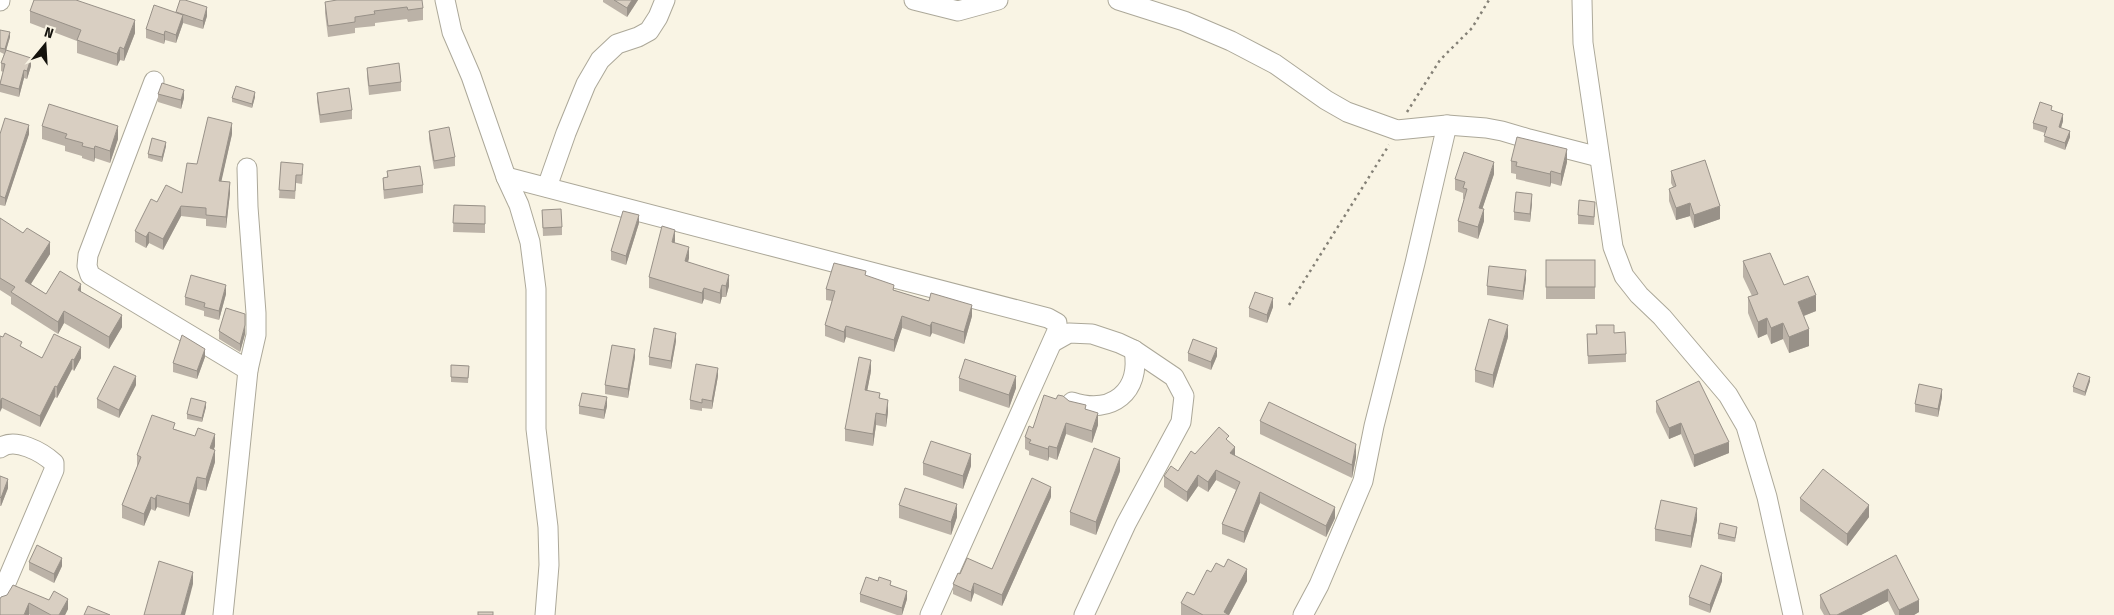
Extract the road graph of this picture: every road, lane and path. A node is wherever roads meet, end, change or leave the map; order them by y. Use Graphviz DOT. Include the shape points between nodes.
graph roads {
  1 [pos="445,0"];
  2 [pos="665,0"];
  3 [pos="914,0"];
  4 [pos="998,0"];
  5 [pos="1118,0"];
  6 [pos="1489,0"];
  7 [pos="1582,0"];
  8 [pos="154,81"];
  9 [pos="1447,126"];
  10 [pos="1397,130"];
  11 [pos="1599,156"];
  12 [pos="247,168"];
  13 [pos="506,177"];
  14 [pos="547,188"];
  15 [pos="1289,305"];
  16 [pos="1053,342"];
  17 [pos="1134,350"];
  18 [pos="248,370"];
  19 [pos="1072,402"];
  20 [pos="0,448"];
  21 [pos="0,597"];
  22 [pos="223,615"];
  23 [pos="545,615"];
  24 [pos="930,615"];
  25 [pos="1084,615"];
  26 [pos="1303,615"];
  27 [pos="1793,615"];
  1 -- 13 [label="street" via="452,32"];
  2 -- 14 [label="street" via="649,31 617,44 600,60 586,84"];
  3 -- 4 [label="street" via="958,11"];
  5 -- 10 [label="street" via="1230,40 1275,64 1347,112"];
  6 -- 10 [label="path" via="1472,28 1440,60"];
  7 -- 11 [label="street" via="1584,43"];
  8 -- 18 [label="street" via="88,255 87,266 90,275 96,279"];
  9 -- 10 [label="street"];
  9 -- 11 [label="street" via="1502,131"];
  9 -- 26 [label="street" via="1363,482"];
  10 -- 15 [label="path"];
  11 -- 27 [label="street" via="1613,247 1624,276 1728,395 1746,426 1767,497"];
  12 -- 18 [label="street" via="256,313 256,335"];
  13 -- 14 [label="street"];
  13 -- 23 [label="street" via="530,242 536,289 536,430 548,527"];
  14 -- 16 [label="street" via="1048,318 1058,327"];
  16 -- 17 [label="street" via="1069,333 1092,334"];
  16 -- 24 [label="street"];
  17 -- 19 [label="street" via="1136,365 1126,392 1101,406 1086,407"];
  17 -- 25 [label="street" via="1174,378 1184,396 1181,422 1126,524"];
  18 -- 22 [label="street"];
  20 -- 21 [label="street" via="14,444 25,446 48,457 54,463 54,470"];
}
